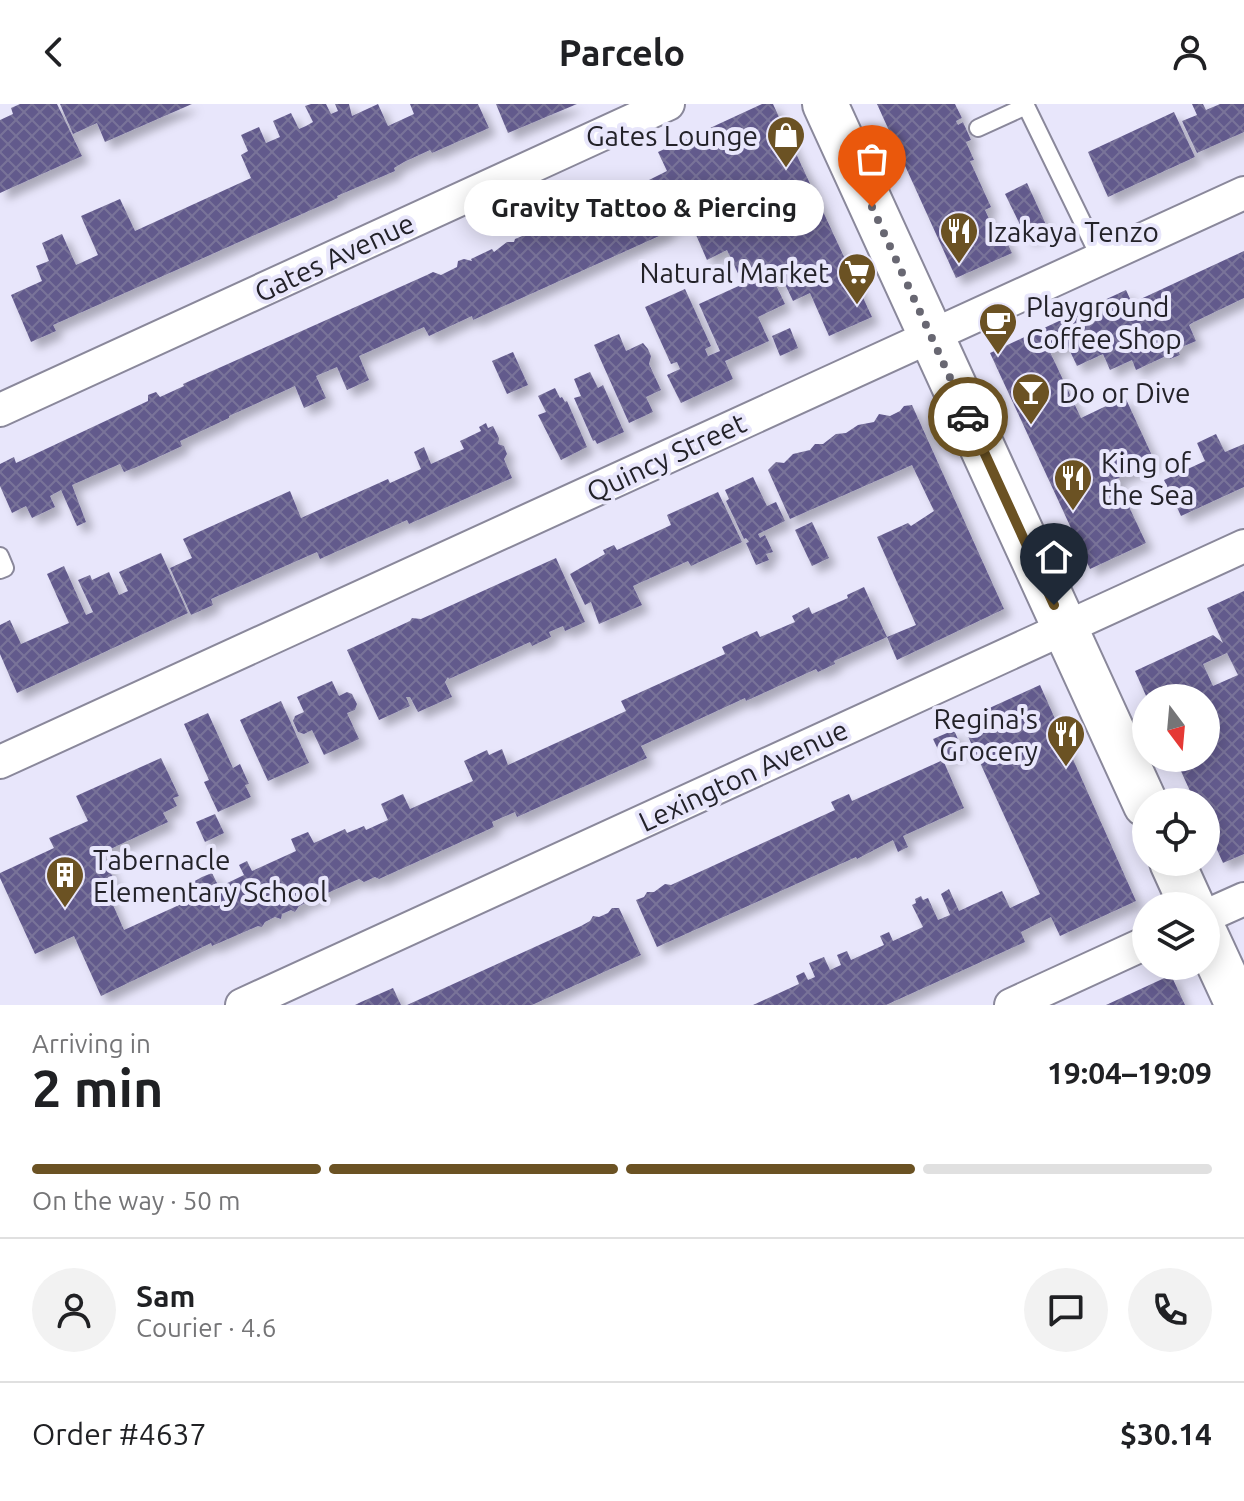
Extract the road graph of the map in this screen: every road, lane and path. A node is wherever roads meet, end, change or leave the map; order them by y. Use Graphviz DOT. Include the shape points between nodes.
graph roads {
  1 [pos="668,104"];
  2 [pos="825,104"];
  3 [pos="978,128"];
  4 [pos="1244,193"];
  5 [pos="1100,258"];
  6 [pos="931,336"];
  7 [pos="0,410"];
  8 [pos="1244,546"];
  9 [pos="0,556"];
  10 [pos="0,570"];
  11 [pos="1065,628"];
  12 [pos="0,762"];
  13 [pos="1138,788"];
  14 [pos="1244,899"];
  15 [pos="1220,910"];
  16 [pos="1132,949"];
  17 [pos="1220,966"];
  18 [pos="242,1005"];
  19 [pos="1011,1005"];
  20 [pos="1238,1005"];
  1 -- 7 [label="street, Gates Avenue"];
  2 -- 6 [label="main road"];
  3 -- 5 [label="lane" via="1026,106"];
  4 -- 5 [label="street, Quincy Street"];
  5 -- 6 [label="street, Quincy Street"];
  6 -- 11 [label="main road"];
  6 -- 12 [label="street, Quincy Street"];
  8 -- 11 [label="street, Lexington Avenue"];
  9 -- 10 [label="lane" via="5,568"];
  11 -- 13 [label="main road"];
  11 -- 18 [label="street, Lexington Avenue"];
  14 -- 15 [label="street"];
  16 -- 19 [label="street"];
  17 -- 20 [label="main road"];
}
